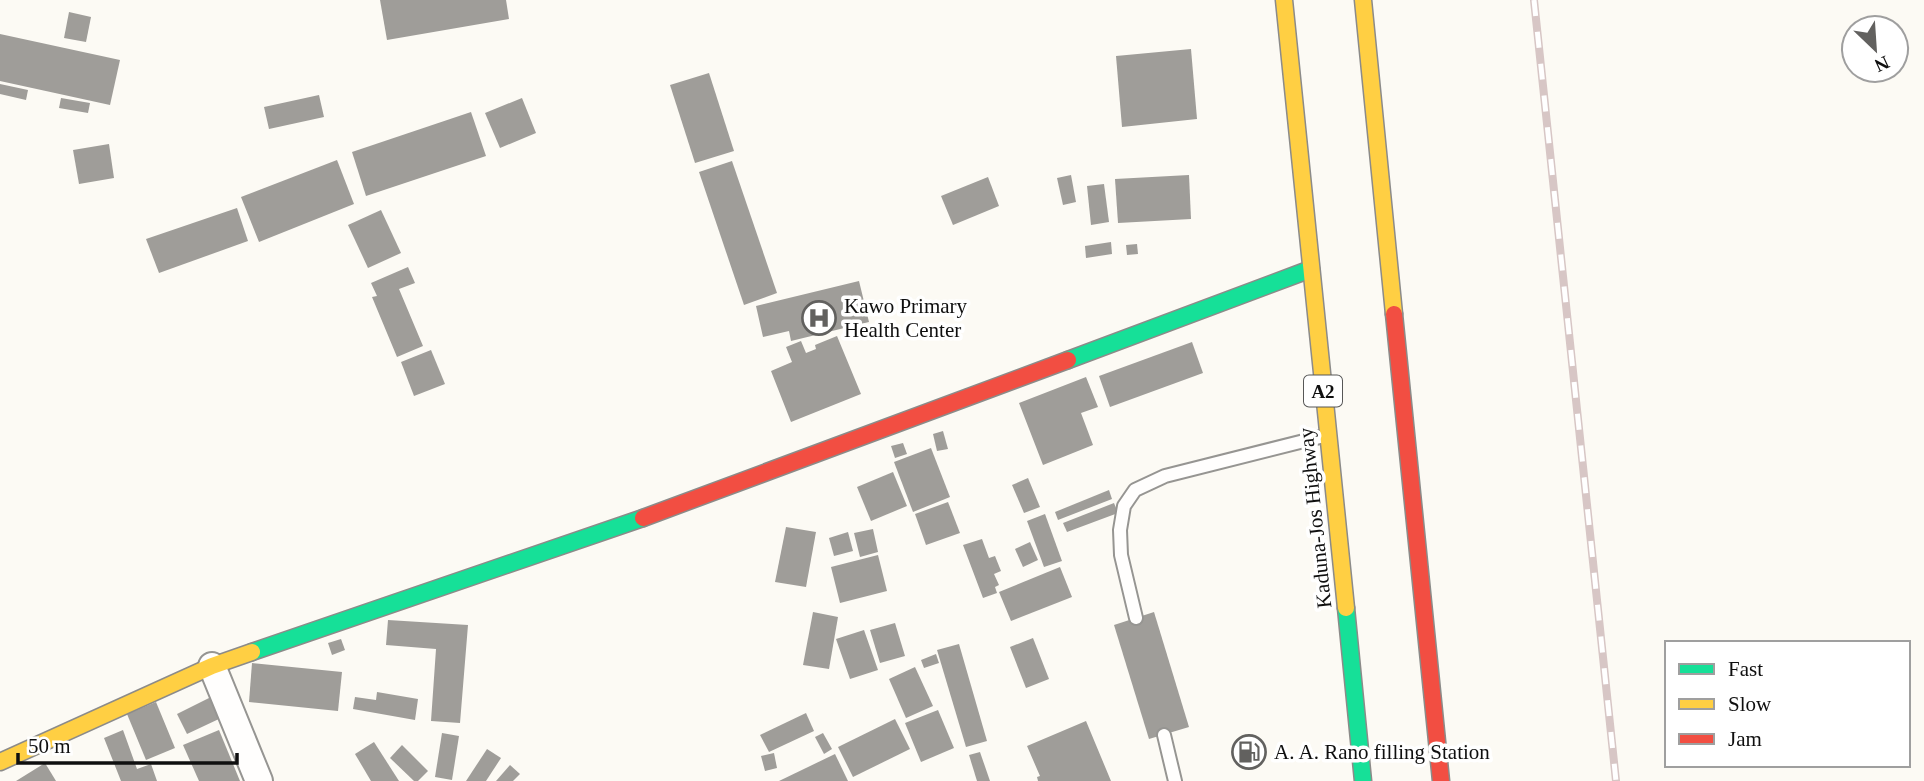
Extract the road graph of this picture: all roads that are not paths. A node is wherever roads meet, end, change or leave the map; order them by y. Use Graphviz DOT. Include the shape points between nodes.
graph roads {
  1 [pos="1284,0"];
  2 [pos="1363,0"];
  3 [pos="1311,270"];
  4 [pos="1328,435"];
  5 [pos="1136,618"];
  6 [pos="212,666"];
  7 [pos="1164,735"];
  8 [pos="0,762"];
  9 [pos="259,781"];
  10 [pos="1175,781"];
  11 [pos="1363,781"];
  12 [pos="1441,781"];
  1 -- 3 [label="main road, Kaduna-Jos Highway / A2"];
  2 -- 12 [label="main road"];
  3 -- 4 [label="main road, Kaduna-Jos Highway / A2"];
  3 -- 6 [label="main road" via="597,535"];
  4 -- 5 [label="lane" via="1165,476 1135,490 1124,506 1120,530"];
  4 -- 11 [label="main road, Kaduna-Jos Highway / A2"];
  6 -- 8 [label="main road"];
  6 -- 9 [label="street"];
  7 -- 10 [label="lane"];
}
